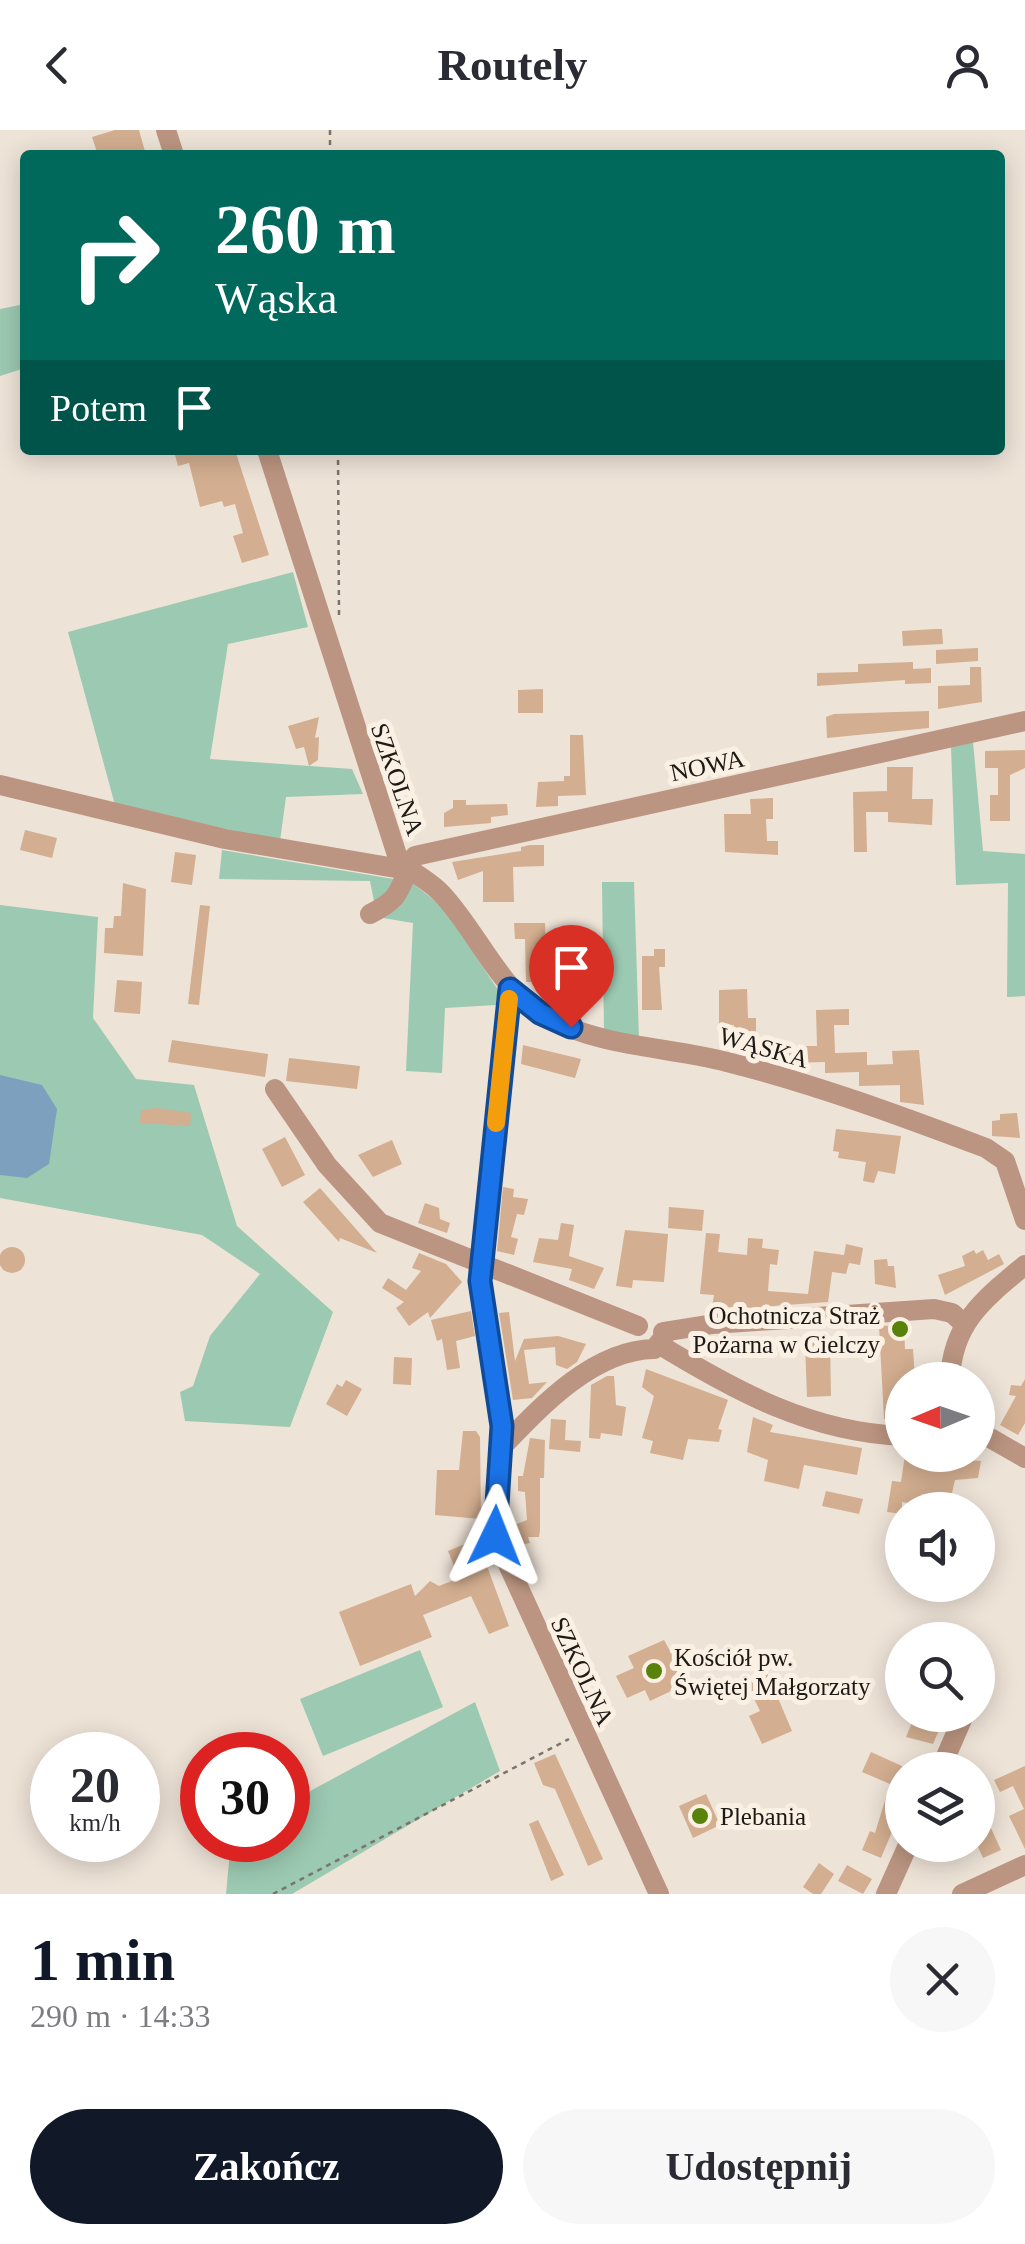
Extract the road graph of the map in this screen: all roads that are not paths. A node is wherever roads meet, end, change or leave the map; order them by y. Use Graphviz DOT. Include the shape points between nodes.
graph roads {
  1 [pos="268,455"];
  2 [pos="1025,721"];
  3 [pos="0,785"];
  4 [pos="407,870"];
  5 [pos="370,914"];
  6 [pos="510,989"];
  7 [pos="275,1089"];
  8 [pos="1025,1150"];
  9 [pos="1005,1161"];
  10 [pos="1025,1220"];
  11 [pos="482,1264"];
  12 [pos="1025,1266"];
  13 [pos="963,1323"];
  14 [pos="695,1326"];
  15 [pos="655,1342"];
  16 [pos="953,1362"];
  17 [pos="689,1363"];
  18 [pos="885,1435"];
  19 [pos="995,1441"];
  20 [pos="502,1447"];
  21 [pos="1025,1458"];
  22 [pos="900,1862"];
  23 [pos="1025,1865"];
  24 [pos="659,1894"];
  25 [pos="886,1894"];
  26 [pos="962,1894"];
  1 -- 4 [label="street, SZKOLNA" via="374,789"];
  2 -- 4 [label="street, NOWA" via="462,842 415,856"];
  3 -- 4 [label="street" via="225,839"];
  4 -- 5 [label="street" via="403,890"];
  4 -- 6 [label="street, SZKOLNA" via="444,896"];
  6 -- 9 [label="street, WĄSKA" via="554,1021 769,1072 977,1144"];
  6 -- 11 [label="street, SZKOLNA"];
  7 -- 11 [label="street" via="327,1164 380,1223"];
  8 -- 9 [label="street"];
  9 -- 10 [label="street"];
  11 -- 15 [label="street" via="638,1326 656,1322"];
  11 -- 20 [label="street, SZKOLNA"];
  12 -- 13 [label="street"];
  13 -- 14 [label="street" via="934,1309"];
  13 -- 16 [label="street"];
  14 -- 15 [label="street"];
  14 -- 17 [label="street" via="685,1340"];
  15 -- 17 [label="street"];
  15 -- 20 [label="street" via="584,1372"];
  17 -- 18 [label="street" via="786,1414"];
  19 -- 21 [label="street"];
  20 -- 24 [label="street, SZKOLNA" via="495,1536"];
  22 -- 25 [label="street"];
  23 -- 26 [label="street"];
}
